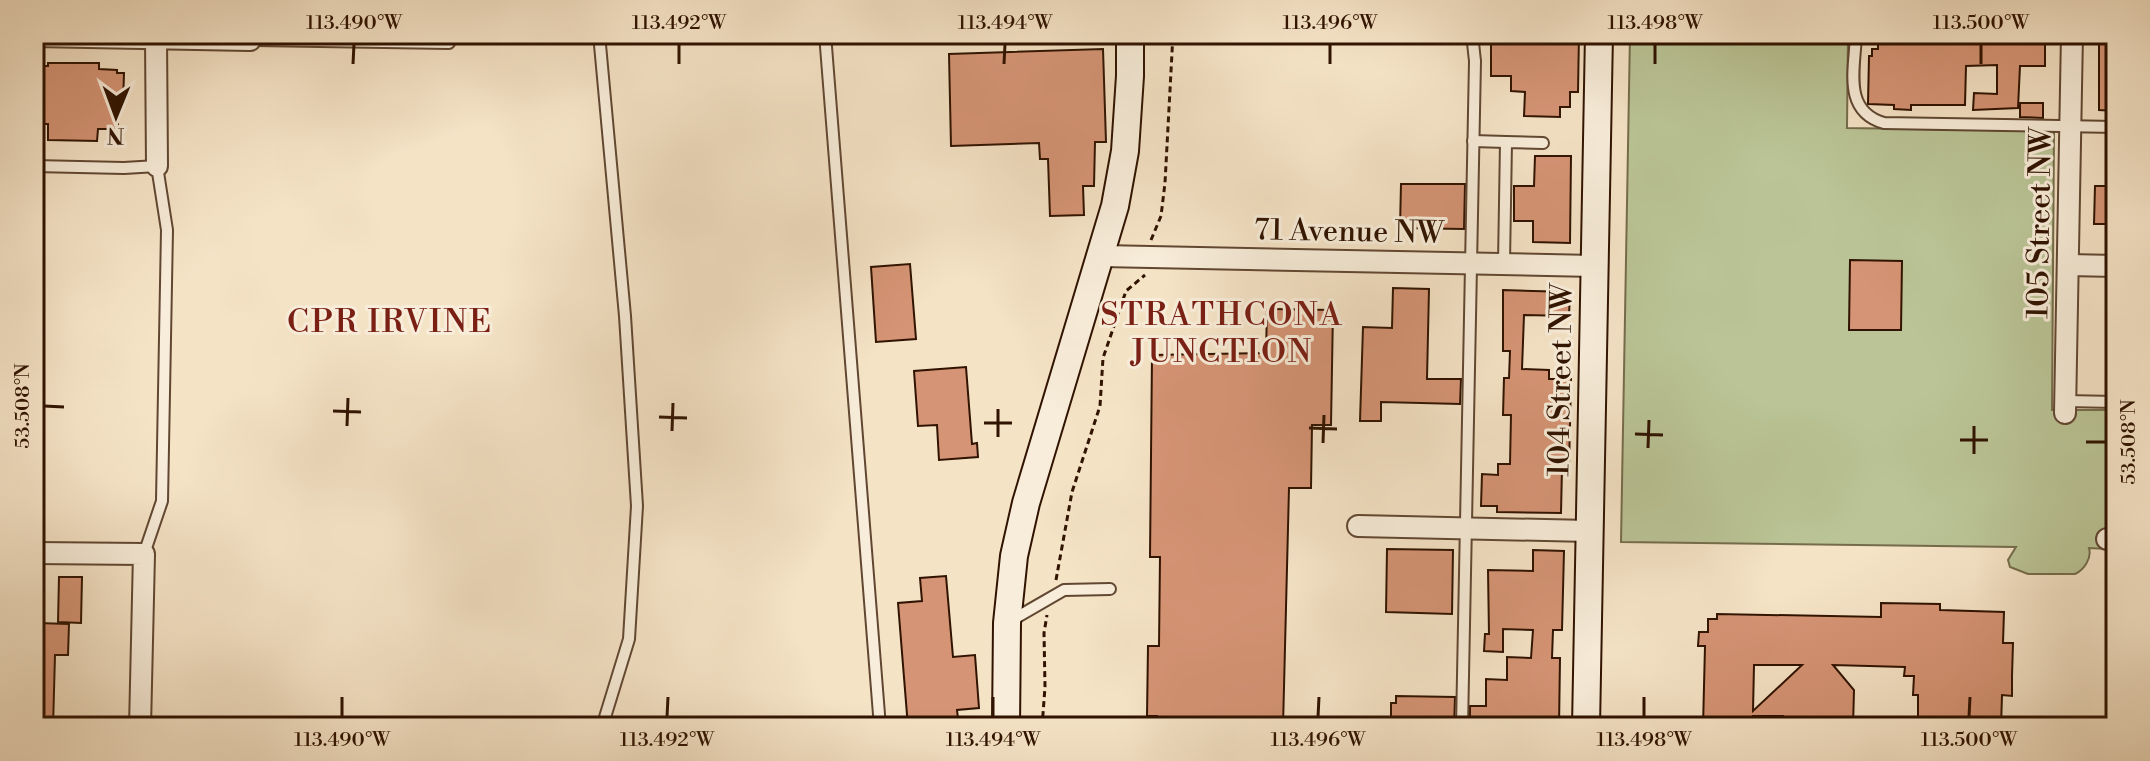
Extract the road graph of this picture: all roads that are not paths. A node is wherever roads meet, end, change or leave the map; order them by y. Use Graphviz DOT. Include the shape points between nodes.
graph roads {
  1 [pos="599,34"];
  2 [pos="825,34"];
  3 [pos="1130,34"];
  4 [pos="1472,34"];
  5 [pos="1599,34"];
  6 [pos="1856,34"];
  7 [pos="2072,34"];
  8 [pos="34,36"];
  9 [pos="156,38"];
  10 [pos="383,38"];
  11 [pos="250,40"];
  12 [pos="449,43"];
  13 [pos="2070,126"];
  14 [pos="2116,127"];
  15 [pos="1473,141"];
  16 [pos="1506,142"];
  17 [pos="1543,143"];
  18 [pos="34,166"];
  19 [pos="157,166"];
  20 [pos="1102,256"];
  21 [pos="1470,263"];
  22 [pos="1504,263"];
  23 [pos="2068,265"];
  24 [pos="1594,266"];
  25 [pos="2116,266"];
  26 [pos="2116,402"];
  27 [pos="2065,407"];
  28 [pos="1358,526"];
  29 [pos="1465,529"];
  30 [pos="1589,531"];
  31 [pos="34,553"];
  32 [pos="144,554"];
  33 [pos="1110,589"];
  34 [pos="1007,623"];
  35 [pos="140,727"];
  36 [pos="602,727"];
  37 [pos="880,727"];
  38 [pos="1006,727"];
  39 [pos="1462,727"];
  40 [pos="1586,727"];
  1 -- 36 [label="lane" via="637,506 629,639"];
  2 -- 37 [label="lane"];
  3 -- 20 [label="main road" via="1125,151"];
  4 -- 15 [label="lane"];
  5 -- 24 [label="main road, 104 Street NW"];
  6 -- 13 [label="lane" via="1854,95 1873,120"];
  7 -- 13 [label="street, 105 Street NW"];
  8 -- 9 [label="street"];
  9 -- 11 [label="street"];
  9 -- 19 [label="street"];
  10 -- 11 [label="lane"];
  10 -- 12 [label="lane"];
  13 -- 14 [label="lane"];
  13 -- 23 [label="street, 105 Street NW"];
  15 -- 16 [label="lane"];
  15 -- 21 [label="lane"];
  16 -- 17 [label="lane"];
  16 -- 22 [label="lane"];
  18 -- 19 [label="lane"];
  19 -- 32 [label="lane" via="167,230 162,501"];
  20 -- 21 [label="street, 71 Avenue NW"];
  20 -- 34 [label="main road" via="1026,503"];
  21 -- 22 [label="street, 71 Avenue NW"];
  21 -- 29 [label="lane"];
  22 -- 24 [label="street, 71 Avenue NW"];
  23 -- 25 [label="street"];
  23 -- 27 [label="street, 105 Street NW"];
  24 -- 30 [label="main road, 104 Street NW"];
  26 -- 27 [label="lane"];
  28 -- 29 [label="street"];
  29 -- 30 [label="street"];
  29 -- 39 [label="lane"];
  30 -- 40 [label="main road, 104 Street NW"];
  31 -- 32 [label="street"];
  32 -- 35 [label="street"];
  33 -- 34 [label="lane" via="1064,590"];
  34 -- 38 [label="main road"];
}
